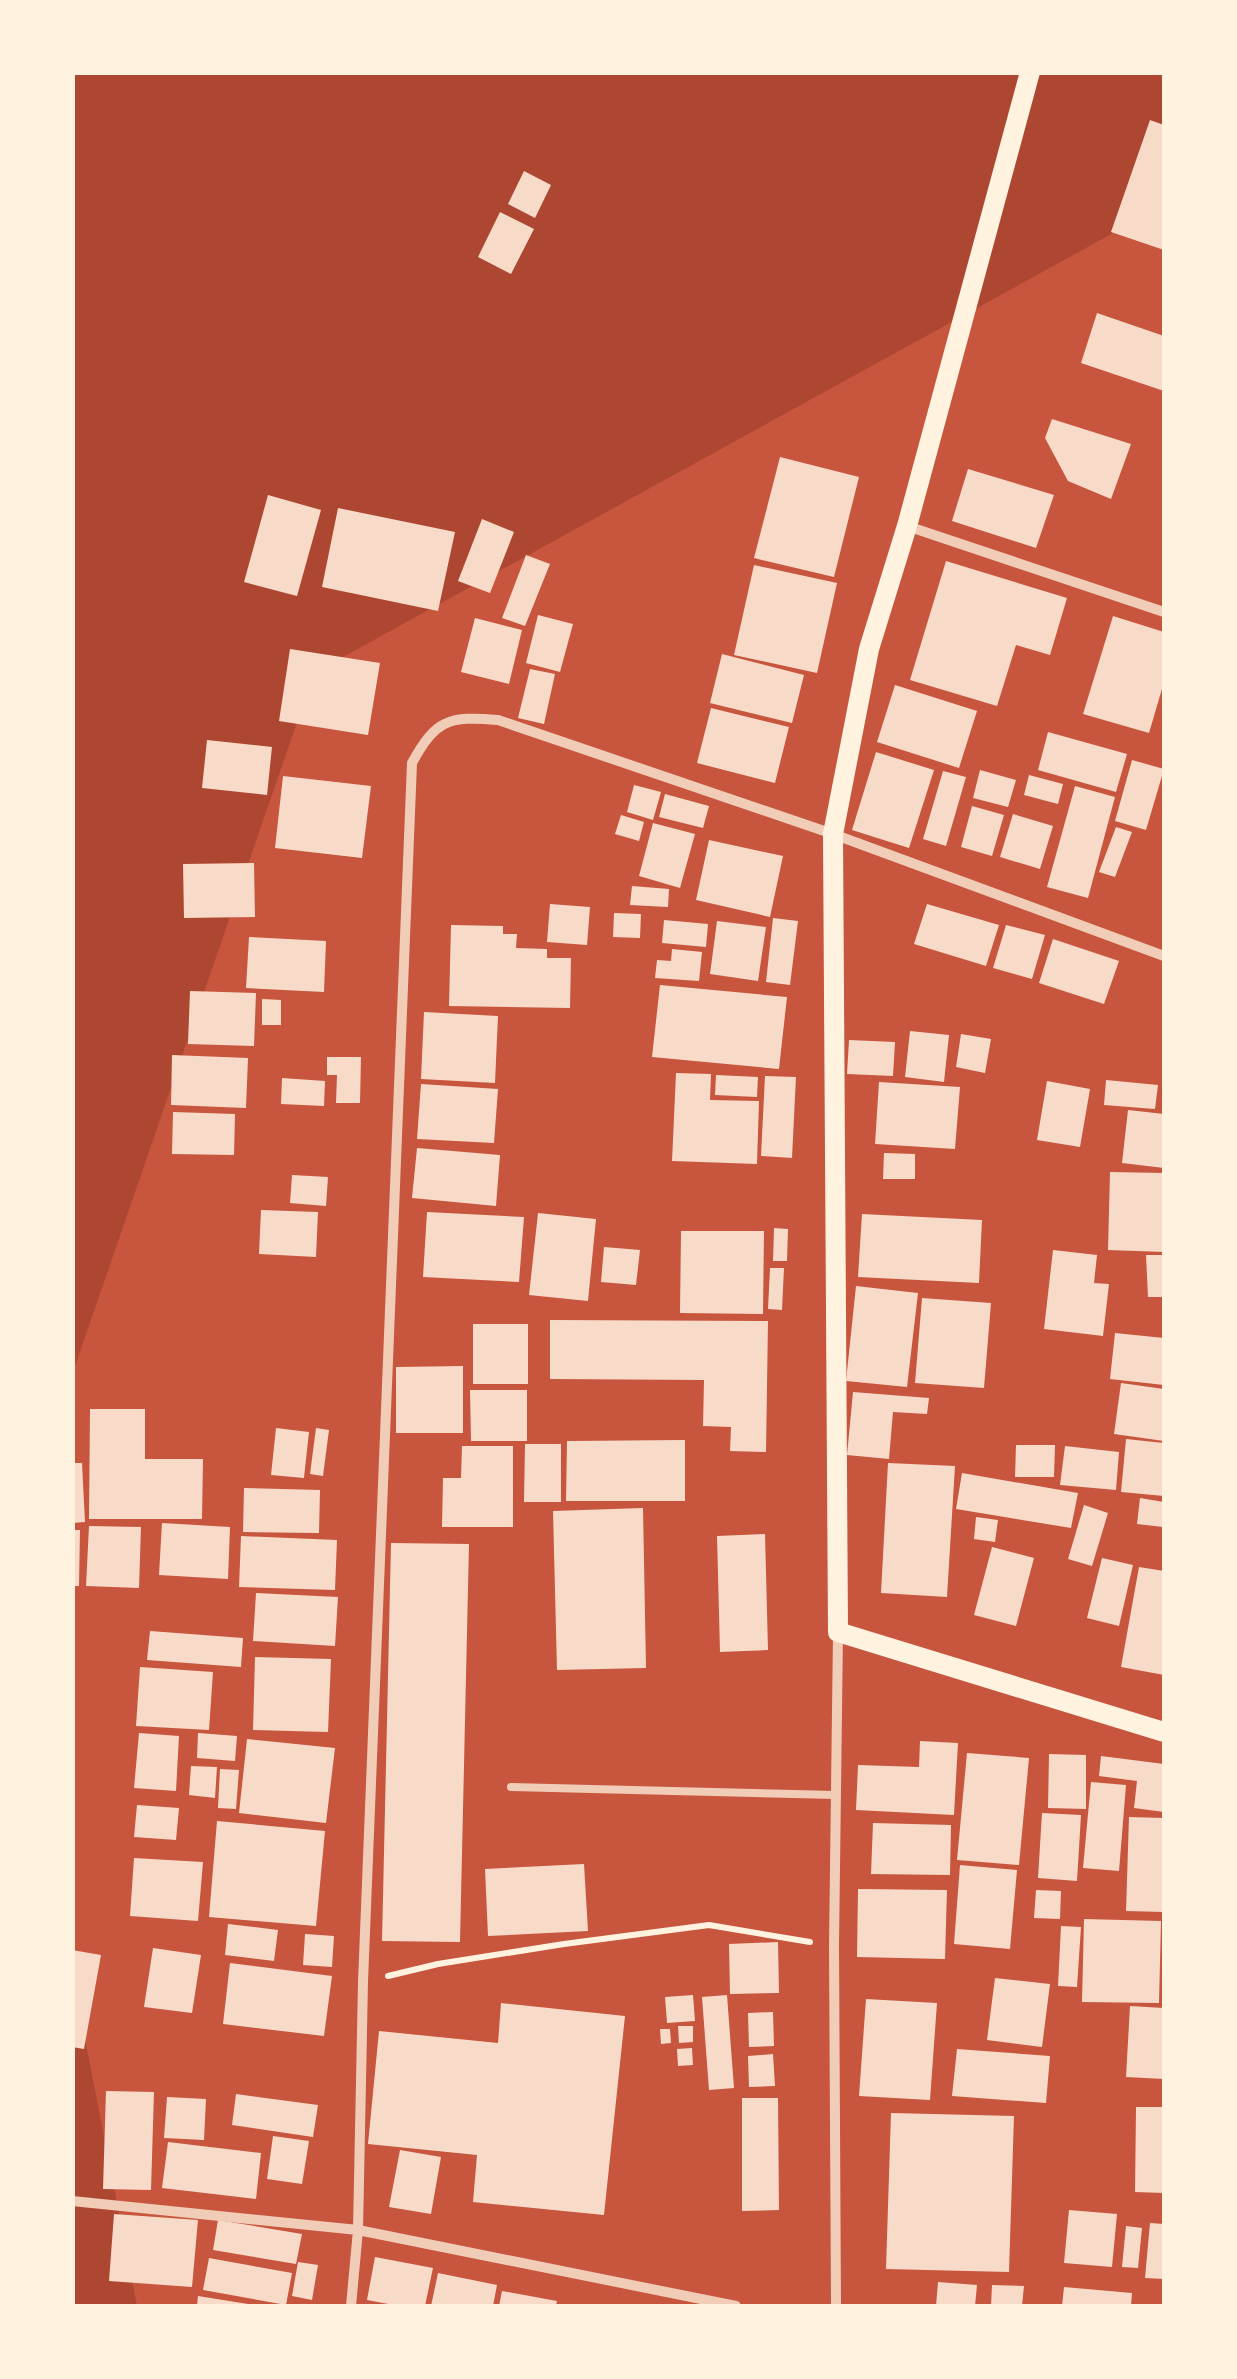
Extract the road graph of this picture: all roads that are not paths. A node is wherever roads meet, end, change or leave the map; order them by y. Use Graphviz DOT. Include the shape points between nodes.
graph roads {
  1 [pos="1030,72"];
  2 [pos="907,526"];
  3 [pos="1164,612"];
  4 [pos="832,834"];
  5 [pos="1164,956"];
  6 [pos="838,1632"];
  7 [pos="1164,1732"];
  8 [pos="511,1787"];
  9 [pos="835,1795"];
  10 [pos="72,2201"];
  11 [pos="358,2230"];
  12 [pos="352,2306"];
  13 [pos="736,2306"];
  14 [pos="836,2306"];
  1 -- 2 [label="main road"];
  2 -- 3 [label="street"];
  2 -- 4 [label="main road" via="869,649"];
  4 -- 5 [label="street"];
  4 -- 6 [label="main road"];
  4 -- 11 [label="street" via="498,720 440,725 412,763"];
  6 -- 7 [label="main road"];
  6 -- 9 [label="street"];
  8 -- 9 [label="lane"];
  9 -- 14 [label="street"];
  10 -- 11 [label="street"];
  11 -- 12 [label="street"];
  11 -- 13 [label="street"];
}
